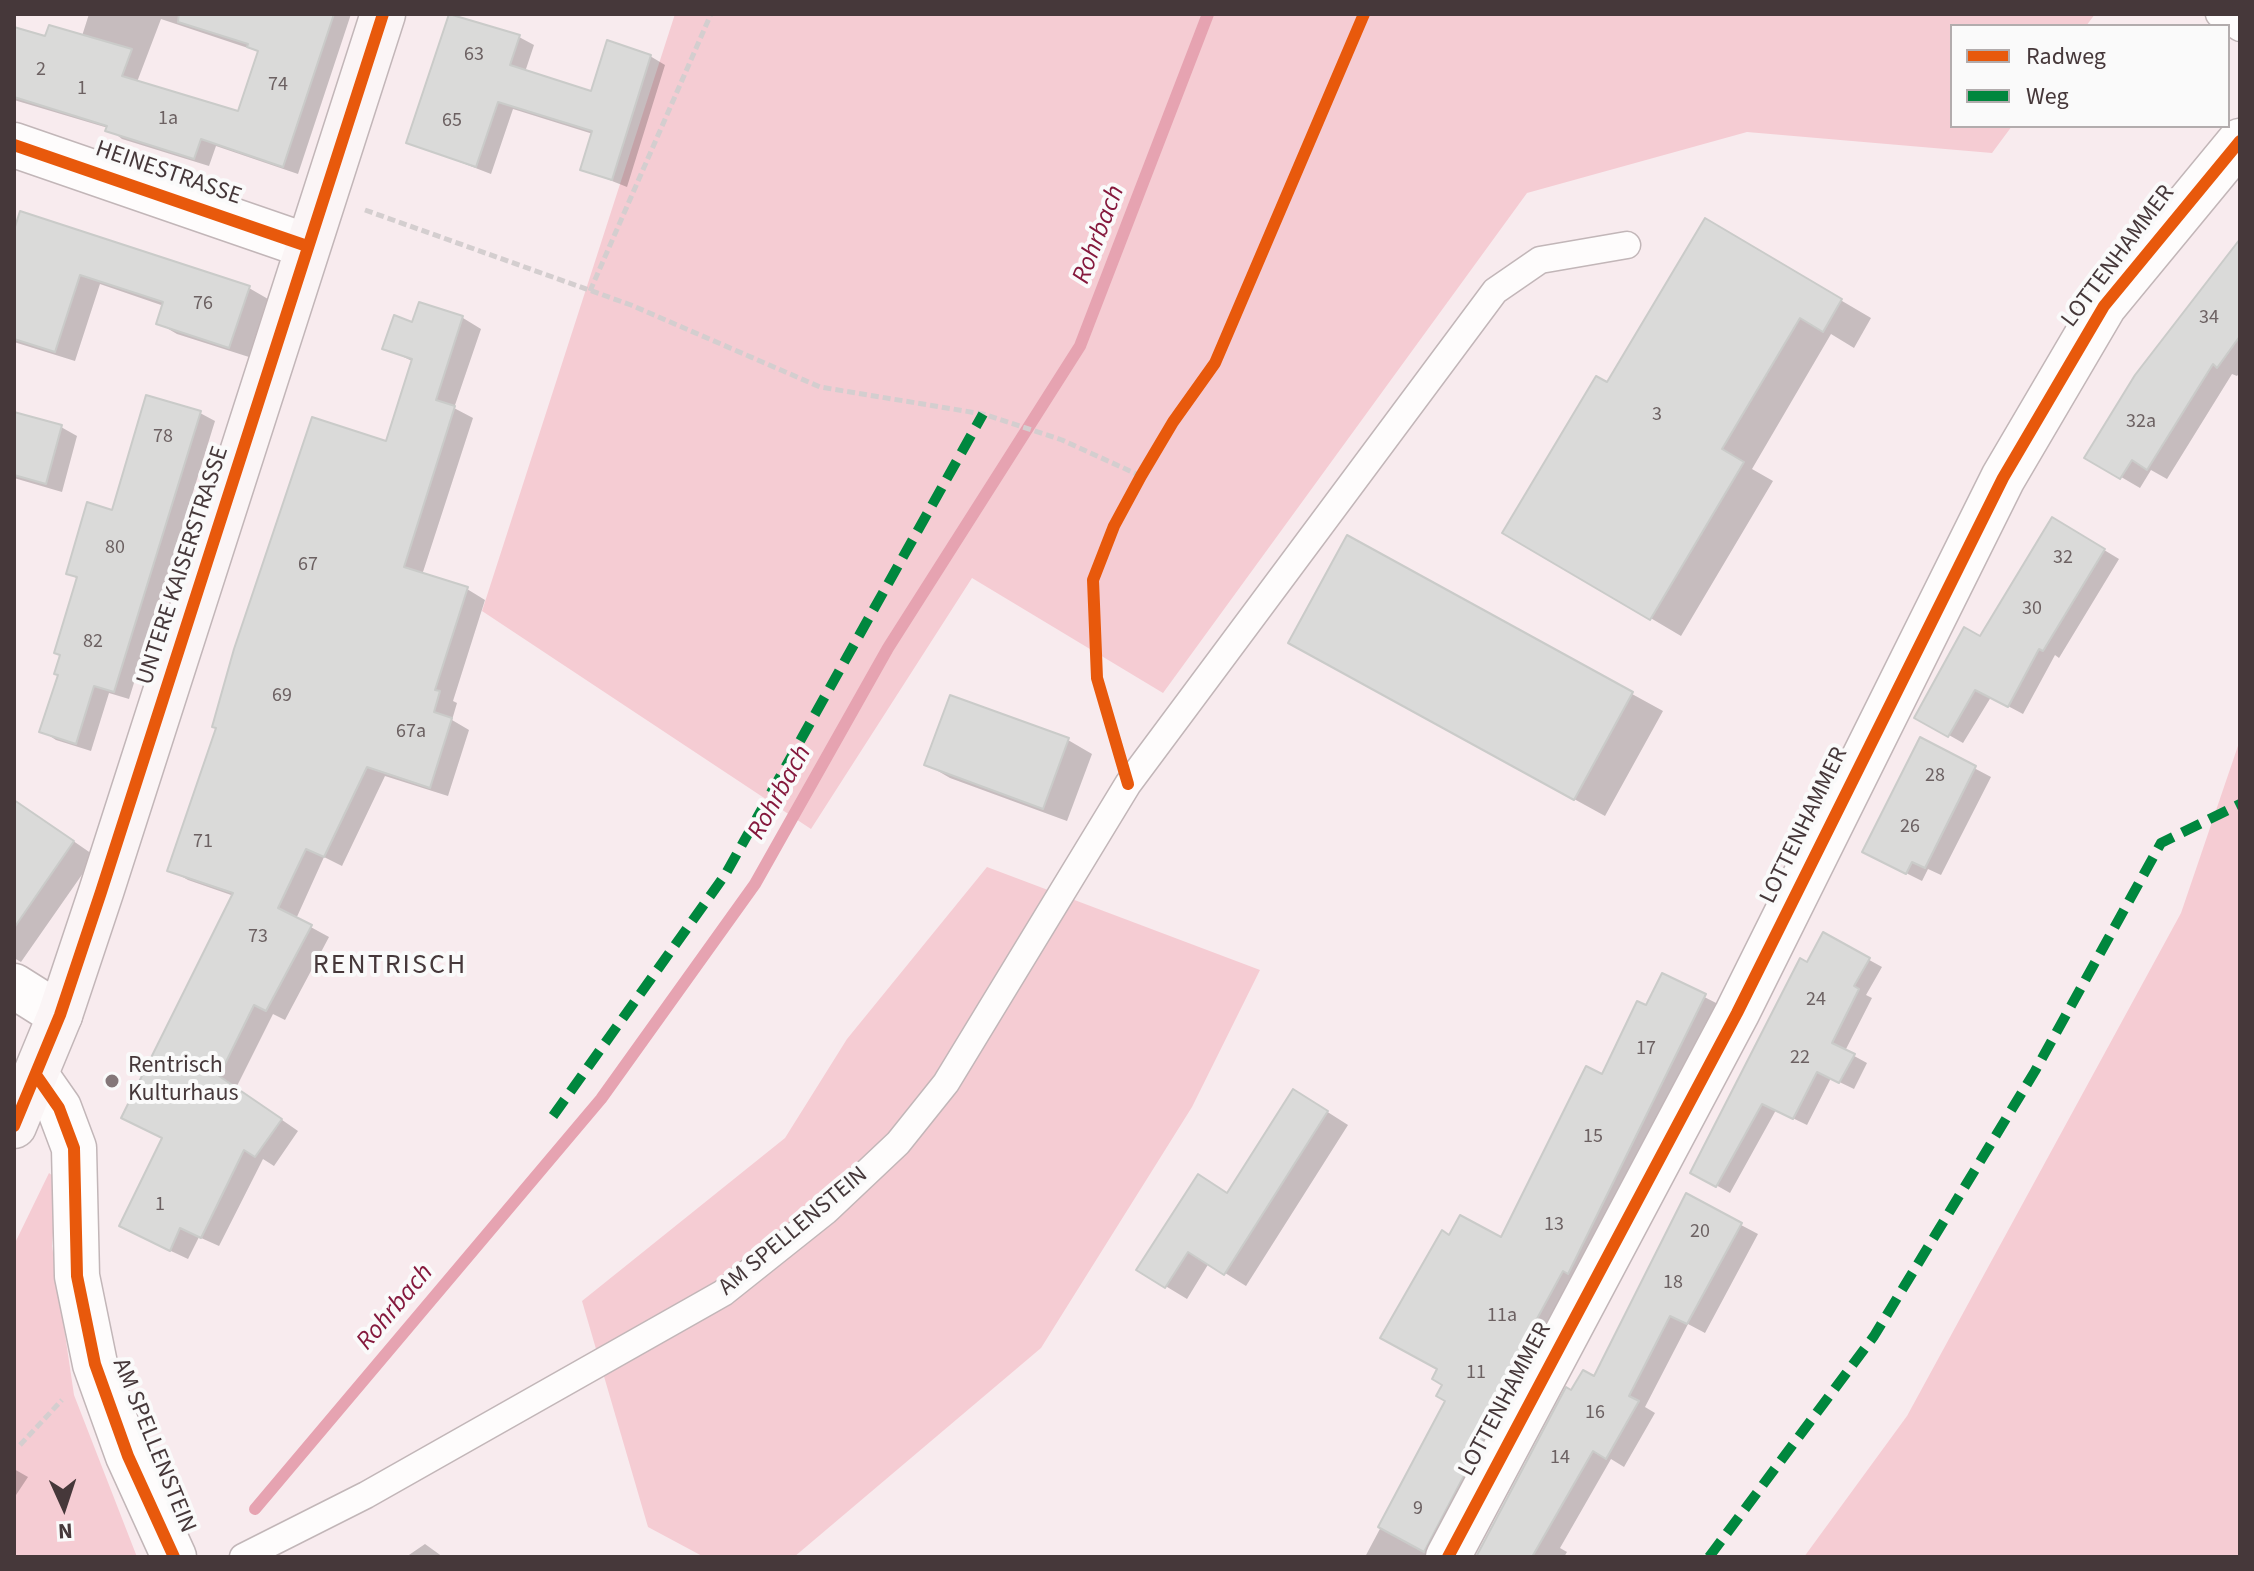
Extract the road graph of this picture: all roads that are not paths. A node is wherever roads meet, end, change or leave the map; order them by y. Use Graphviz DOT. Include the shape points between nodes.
graph roads {
  1 [pos="383,14"];
  2 [pos="2219,14"];
  3 [pos="2240,28"];
  4 [pos="2240,141"];
  5 [pos="14,145"];
  6 [pos="1627,245"];
  7 [pos="307,246"];
  8 [pos="14,986"];
  9 [pos="60,1015"];
  10 [pos="36,1075"];
  11 [pos="14,1126"];
  12 [pos="174,1557"];
  13 [pos="243,1557"];
  14 [pos="1448,1557"];
  1 -- 7 [label="main road, UNTERE KAISERSTRASSE"];
  2 -- 3 [label="lane"];
  4 -- 14 [label="street, LOTTENHAMMER" via="2104,306 2003,478 1737,1013"];
  5 -- 7 [label="street, HEINESTRASSE"];
  6 -- 13 [label="lane, AM SPELLENSTEIN" via="1540,260 1495,291 1128,784 946,1083 898,1143 826,1211 723,1293 366,1495"];
  7 -- 9 [label="main road, UNTERE KAISERSTRASSE"];
  8 -- 9 [label="street"];
  9 -- 10 [label="main road, UNTERE KAISERSTRASSE"];
  10 -- 11 [label="main road, UNTERE KAISERSTRASSE"];
  10 -- 12 [label="street, AM SPELLENSTEIN" via="59,1108 74,1148 77,1276 95,1364 128,1456"];
}
